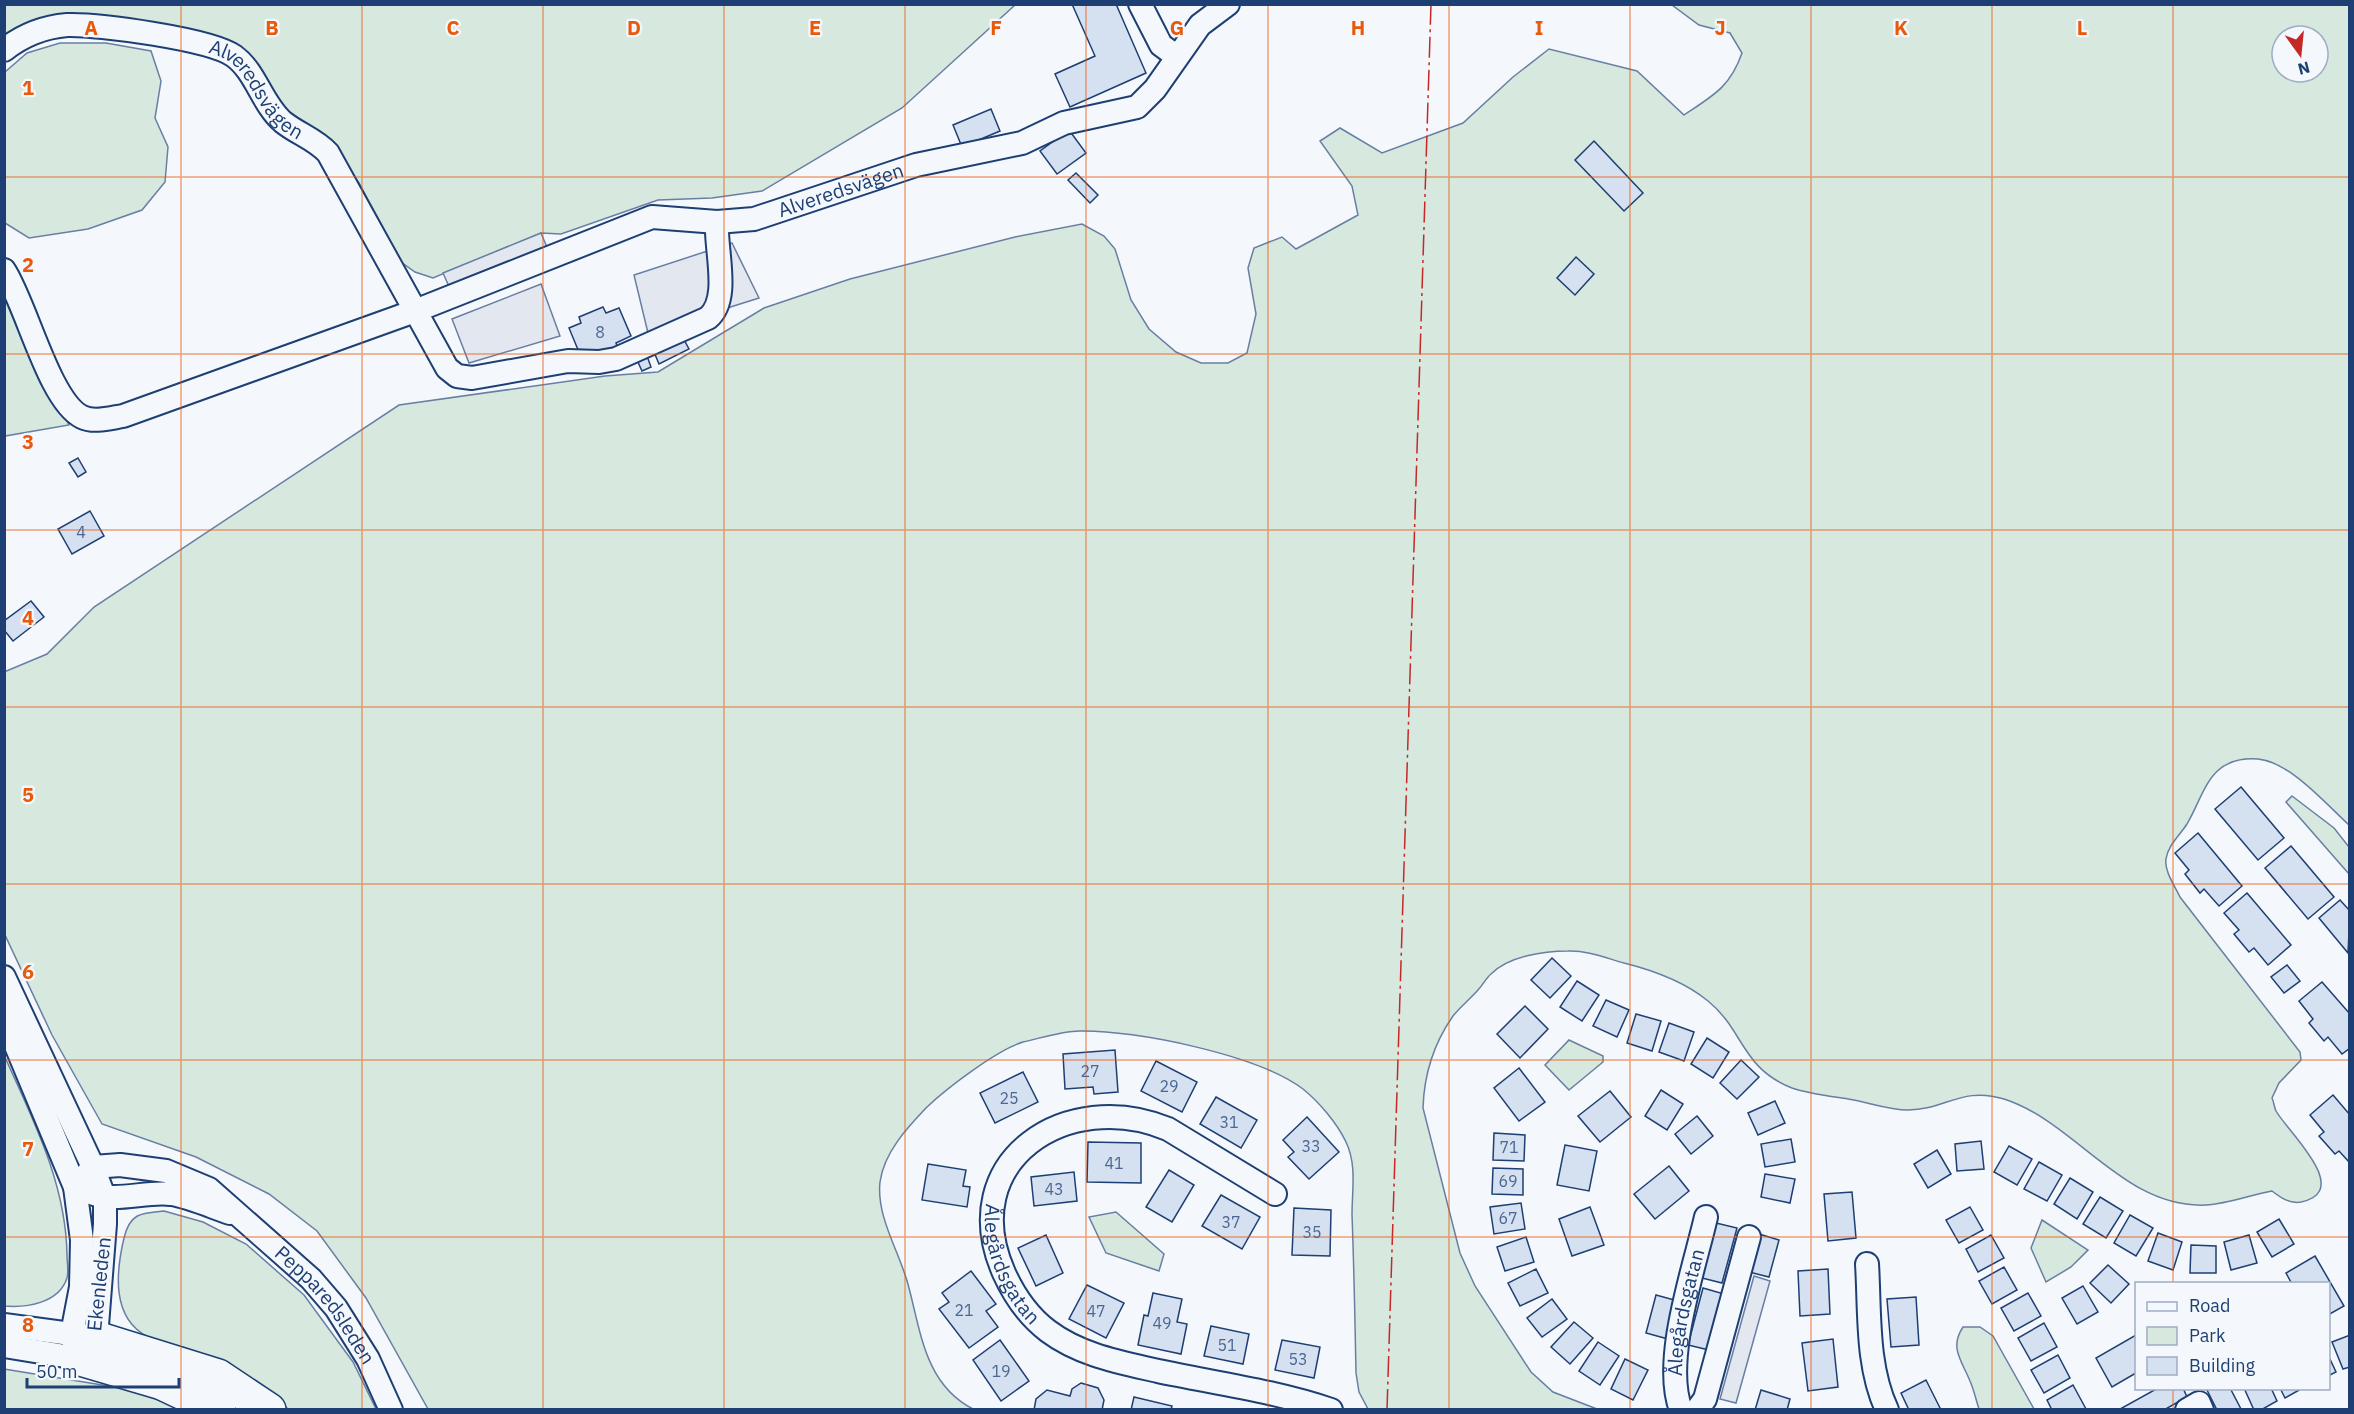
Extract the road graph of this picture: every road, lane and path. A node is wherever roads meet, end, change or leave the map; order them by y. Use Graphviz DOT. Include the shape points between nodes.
graph roads {
  1 [pos="1140,4"];
  2 [pos="1228,4"];
  3 [pos="4,50"];
  4 [pos="1176,56"];
  5 [pos="717,222"];
  6 [pos="4,270"];
  7 [pos="415,311"];
  8 [pos="4,976"];
  9 [pos="4,1017"];
  10 [pos="93,1167"];
  11 [pos="75,1187"];
  12 [pos="1275,1194"];
  13 [pos="105,1199"];
  14 [pos="238,1215"];
  15 [pos="1706,1217"];
  16 [pos="1749,1237"];
  17 [pos="1867,1263"];
  18 [pos="4,1325"];
  19 [pos="82,1343"];
  20 [pos="4,1346"];
  21 [pos="219,1410"];
  22 [pos="269,1410"];
  23 [pos="391,1410"];
  24 [pos="1331,1410"];
  25 [pos="1681,1410"];
  26 [pos="1697,1410"];
  27 [pos="1887,1410"];
  28 [pos="2187,1410"];
  29 [pos="2202,1410"];
  1 -- 4 [label="street" via="1161,45"];
  2 -- 4 [label="street, Alveredsvägen" via="1200,25"];
  3 -- 7 [label="street, Alveredsvägen" via="25,35 43,29 94,25 198,43 233,56 284,123 318,142 328,153"];
  4 -- 5 [label="street, Alveredsvägen" via="1155,89 1137,107 1064,123 1022,143 916,165 754,219"];
  5 -- 7 [label="street, Alveredsvägen" via="652,217"];
  5 -- 7 [label="street" via="721,297 717,310 708,318 616,359 568,362 472,378 457,376 447,368"];
  6 -- 7 [label="street, Alveredsvägen" via="62,396 83,418 99,420 123,416"];
  8 -- 10 [label="street, Ekenleden"];
  9 -- 11 [label="street, Ekenleden"];
  10 -- 11 [label="street"];
  10 -- 13 [label="street, Ekenleden"];
  10 -- 14 [label="street, Pepparedsleden" via="120,1165 166,1171 209,1189"];
  11 -- 13 [label="street, Pepparedsleden"];
  11 -- 19 [label="street, Ekenleden" via="82,1240"];
  12 -- 24 [label="street, Ålegårdsgatan" via="1150,1122 1113,1116 1073,1121 1033,1139 1008,1165 993,1203 995,1243 1012,1291 1046,1330 1070,1345 1115,1362"];
  13 -- 14 [label="street, Pepparedsleden" via="172,1194"];
  13 -- 19 [label="street, Ekenleden"];
  14 -- 23 [label="street, Pepparedsleden" via="311,1279 336,1308 368,1359"];
  15 -- 25 [label="street, Ålegårdsgatan" via="1674,1356"];
  16 -- 26 [label="street" via="1705,1399"];
  17 -- 27 [label="street" via="1872,1352"];
  18 -- 19 [label="street"];
  19 -- 20 [label="street"];
  19 -- 21 [label="highway"];
  19 -- 22 [label="highway" via="218,1376"];
  28 -- 29 [label="street" via="2199,1403"];
}
